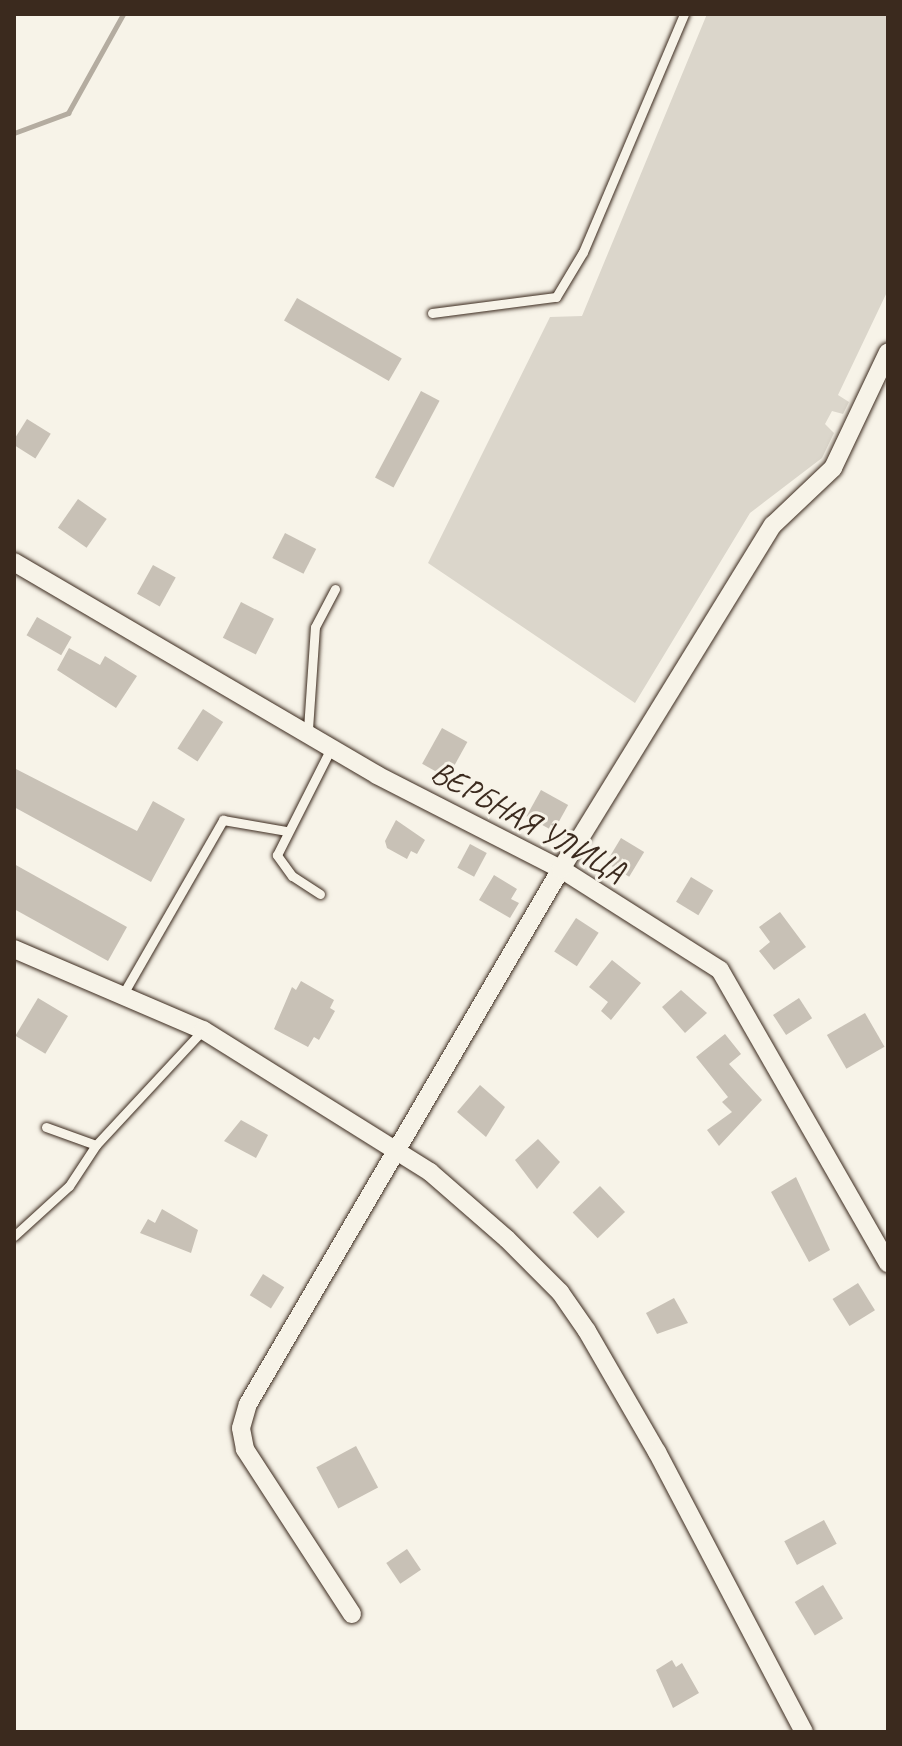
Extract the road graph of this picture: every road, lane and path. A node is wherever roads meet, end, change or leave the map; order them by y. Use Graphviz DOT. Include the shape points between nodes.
graph roads {
  1 [pos="684,14"];
  2 [pos="432,313"];
  3 [pos="888,352"];
  4 [pos="14,562"];
  5 [pos="335,589"];
  6 [pos="308,729"];
  7 [pos="332,746"];
  8 [pos="287,831"];
  9 [pos="561,869"];
  10 [pos="320,894"];
  11 [pos="14,949"];
  12 [pos="123,994"];
  13 [pos="203,1030"];
  14 [pos="46,1127"];
  15 [pos="96,1145"];
  16 [pos="395,1151"];
  17 [pos="14,1236"];
  18 [pos="888,1263"];
  19 [pos="352,1614"];
  20 [pos="804,1732"];
  1 -- 2 [label="lane" via="583,252 556,297"];
  3 -- 9 [label="street" via="833,468 773,525"];
  4 -- 6 [label="street, ВЕРБНАЯ УЛИЦА"];
  5 -- 6 [label="lane" via="315,627"];
  6 -- 7 [label="street, ВЕРБНАЯ УЛИЦА"];
  7 -- 8 [label="lane"];
  7 -- 9 [label="street, ВЕРБНАЯ УЛИЦА"];
  8 -- 10 [label="lane" via="277,855 281,865"];
  8 -- 12 [label="lane" via="223,820"];
  9 -- 16 [label="street"];
  9 -- 18 [label="street, ВЕРБНАЯ УЛИЦА" via="720,970"];
  11 -- 12 [label="street"];
  12 -- 13 [label="street"];
  13 -- 15 [label="lane"];
  13 -- 16 [label="street"];
  14 -- 15 [label="lane"];
  15 -- 17 [label="lane" via="69,1186"];
  16 -- 19 [label="street" via="248,1404 241,1428 245,1449"];
  16 -- 20 [label="street" via="430,1172 560,1292 657,1452"];
}
